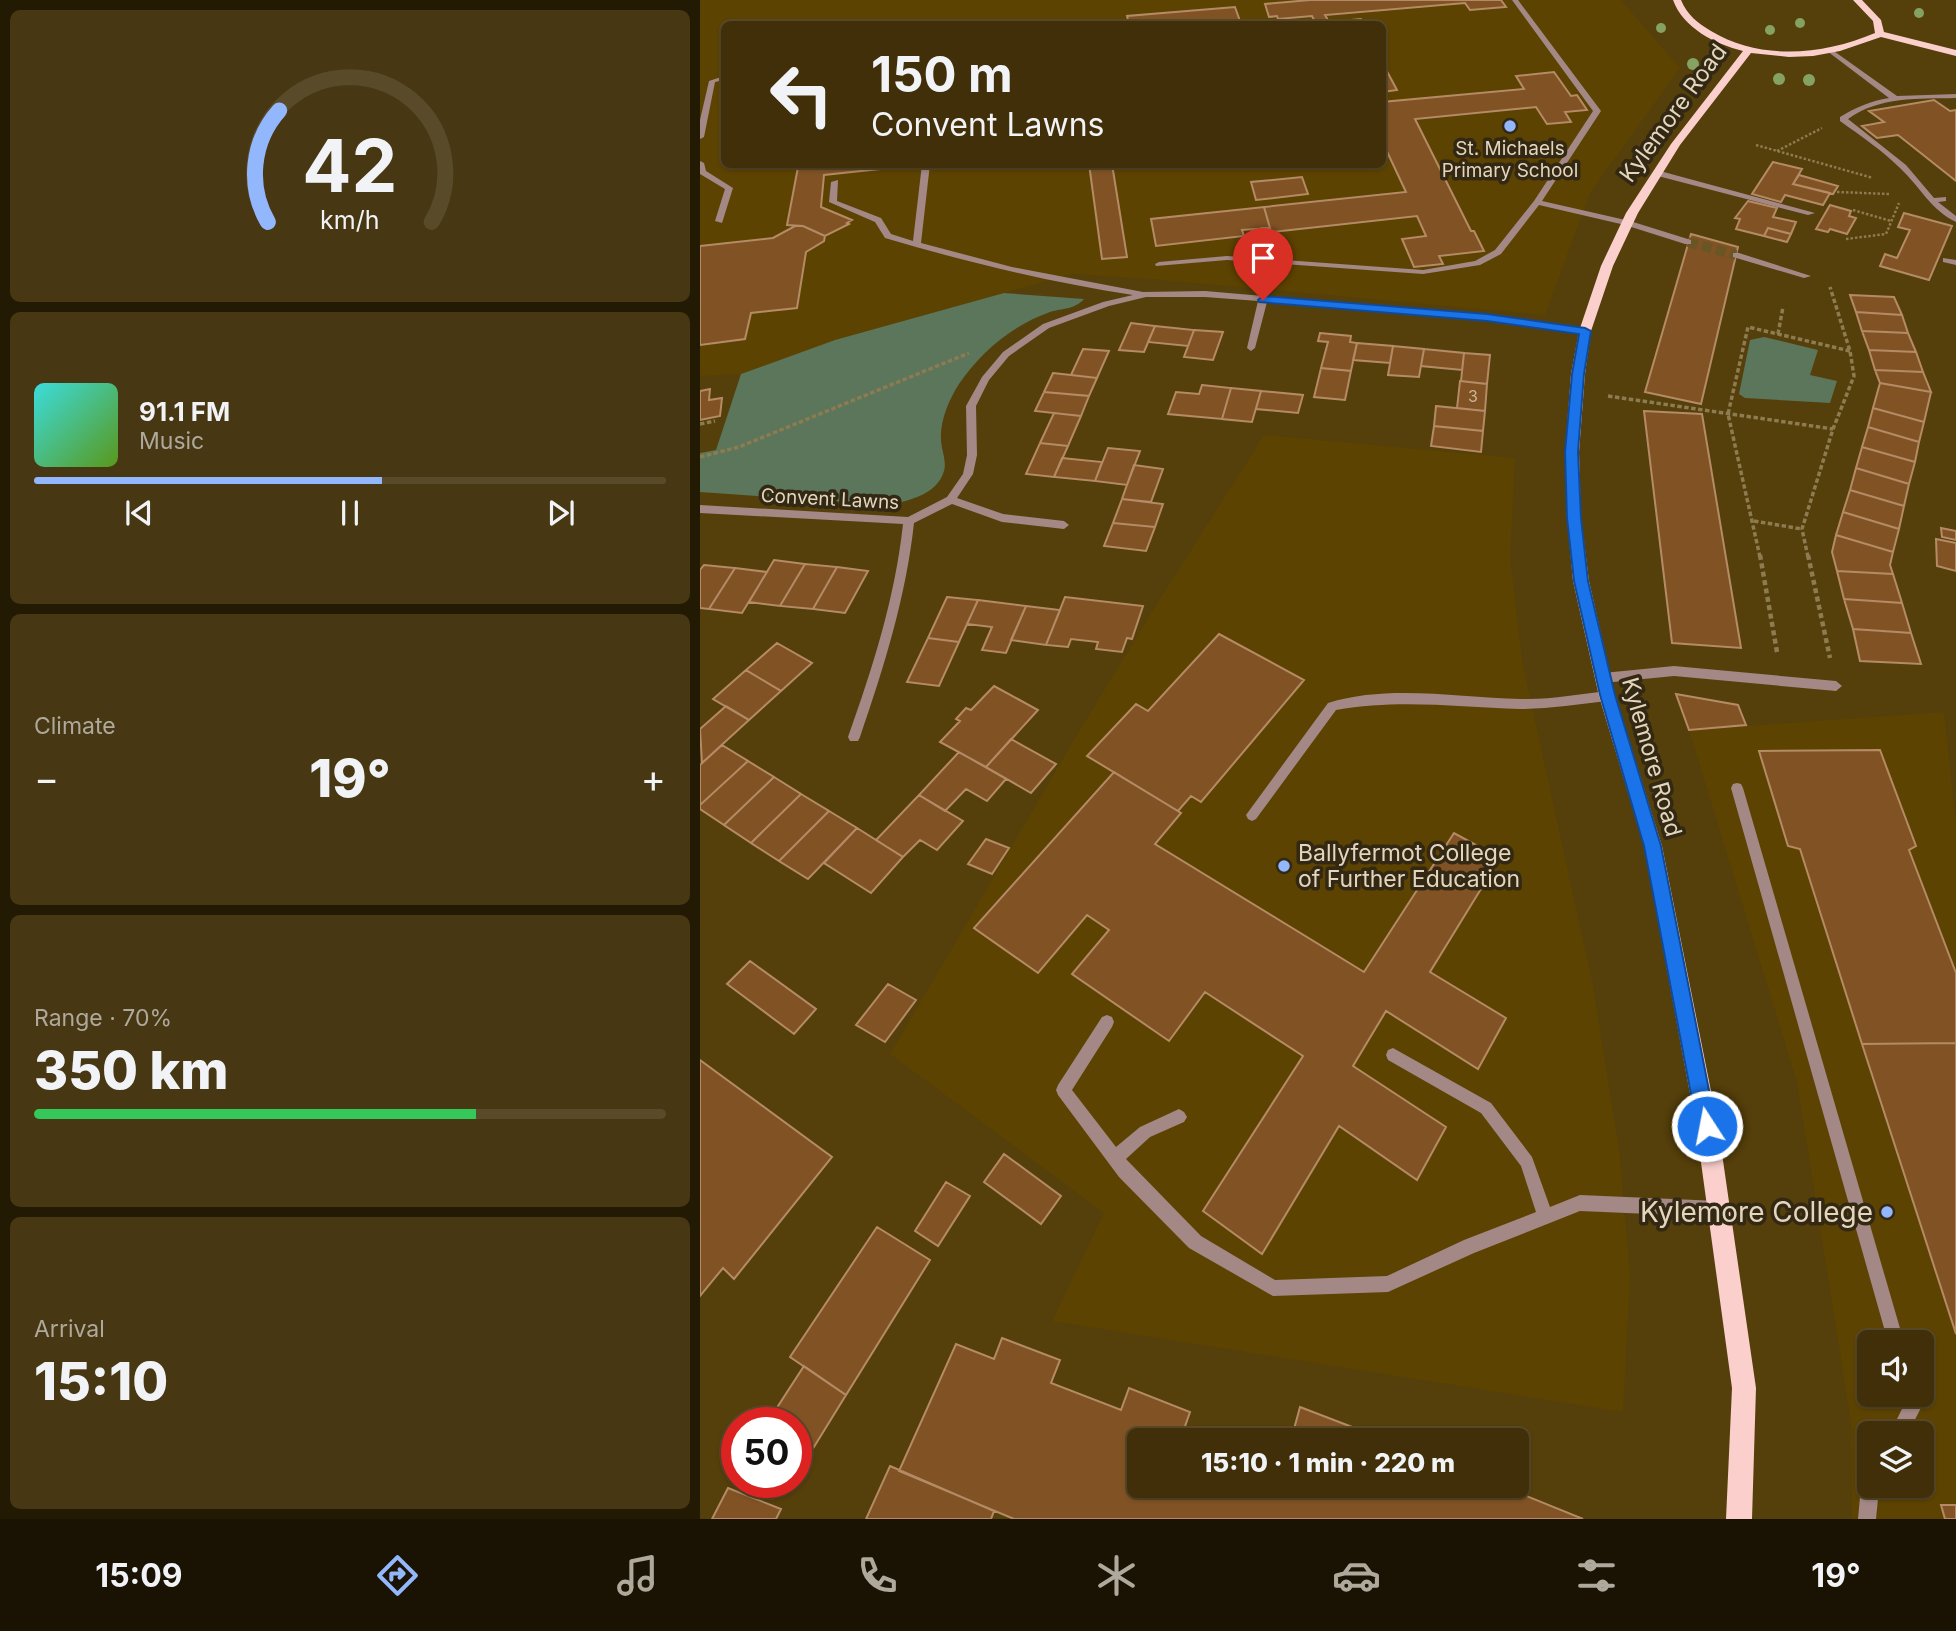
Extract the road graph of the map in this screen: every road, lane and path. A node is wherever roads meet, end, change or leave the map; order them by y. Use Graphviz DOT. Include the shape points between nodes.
graph roads {
  1 [pos="1515,0"];
  2 [pos="1676,0"];
  3 [pos="1857,0"];
  4 [pos="1880,34"];
  5 [pos="1829,50"];
  6 [pos="1748,51"];
  7 [pos="1956,53"];
  8 [pos="721,79"];
  9 [pos="1956,96"];
  10 [pos="1897,101"];
  11 [pos="1843,119"];
  12 [pos="700,137"];
  13 [pos="1756,145"];
  14 [pos="1776,151"];
  15 [pos="700,163"];
  16 [pos="926,168"];
  17 [pos="1657,173"];
  18 [pos="1910,175"];
  19 [pos="835,182"];
  20 [pos="1838,192"];
  21 [pos="1889,194"];
  22 [pos="1902,195"];
  23 [pos="1943,200"];
  24 [pos="1932,201"];
  25 [pos="1537,202"];
  26 [pos="1853,210"];
  27 [pos="1811,214"];
  28 [pos="1956,220"];
  29 [pos="719,221"];
  30 [pos="1891,221"];
  31 [pos="1628,223"];
  32 [pos="1846,239"];
  33 [pos="1688,242"];
  34 [pos="917,245"];
  35 [pos="1736,256"];
  36 [pos="1159,264"];
  37 [pos="1807,276"];
  38 [pos="1827,278"];
  39 [pos="1146,294"];
  40 [pos="1263,300"];
  41 [pos="1783,307"];
  42 [pos="1585,331"];
  43 [pos="1778,334"];
  44 [pos="1251,348"];
  45 [pos="975,350"];
  46 [pos="1850,351"];
  47 [pos="1643,402"];
  48 [pos="1728,414"];
  49 [pos="715,421"];
  50 [pos="700,424"];
  51 [pos="1833,429"];
  52 [pos="700,457"];
  53 [pos="951,500"];
  54 [pos="700,509"];
  55 [pos="909,521"];
  56 [pos="1754,521"];
  57 [pos="1064,525"];
  58 [pos="1802,529"];
  59 [pos="1783,681"];
  60 [pos="1605,687"];
  61 [pos="1836,687"];
  62 [pos="854,737"];
  63 [pos="1737,788"];
  64 [pos="1252,815"];
  65 [pos="1107,1022"];
  66 [pos="1393,1055"];
  67 [pos="1179,1117"];
  68 [pos="1115,1158"];
  69 [pos="1719,1209"];
  70 [pos="1545,1216"];
  71 [pos="1893,1330"];
  72 [pos="1870,1498"];
  73 [pos="1739,1519"];
  74 [pos="1867,1519"];
  1 -- 25 [label="street" via="1597,111"];
  2 -- 6 [label="main road" via="1685,17 1706,33"];
  3 -- 4 [label="main road" via="1877,20"];
  4 -- 5 [label="main road"];
  4 -- 7 [label="main road"];
  5 -- 6 [label="main road" via="1798,54"];
  5 -- 10 [label="street"];
  6 -- 17 [label="main road, Kylemore Road"];
  8 -- 12 [label="street" via="712,81"];
  9 -- 10 [label="street"];
  10 -- 11 [label="street" via="1858,106"];
  11 -- 14 [label="path"];
  11 -- 18 [label="street"];
  13 -- 14 [label="path"];
  14 -- 18 [label="path" via="1878,179"];
  15 -- 29 [label="street" via="702,172 729,188"];
  16 -- 34 [label="street"];
  17 -- 27 [label="street"];
  17 -- 31 [label="main road, Kylemore Road"];
  18 -- 24 [label="street"];
  19 -- 34 [label="street" via="833,202 878,220 888,236"];
  20 -- 21 [label="path"];
  22 -- 30 [label="path"];
  23 -- 24 [label="street"];
  24 -- 28 [label="street"];
  25 -- 31 [label="street"];
  25 -- 36 [label="street" via="1498,252 1477,263 1423,272 1227,258"];
  26 -- 30 [label="path"];
  30 -- 32 [label="path" via="1886,234"];
  31 -- 33 [label="street"];
  31 -- 42 [label="main road, Kylemore Road" via="1607,266"];
  34 -- 39 [label="street" via="969,261"];
  35 -- 37 [label="street"];
  38 -- 46 [label="path"];
  39 -- 40 [label="street"];
  39 -- 53 [label="street" via="1046,326 1006,354 971,406 968,474"];
  40 -- 42 [label="street" via="1487,318"];
  40 -- 44 [label="street"];
  41 -- 43 [label="path"];
  42 -- 60 [label="main road, Kylemore Road" via="1572,452 1574,518 1581,581"];
  43 -- 46 [label="path"];
  43 -- 48 [label="path" via="1748,327"];
  45 -- 52 [label="path" via="739,447"];
  46 -- 51 [label="path" via="1854,376"];
  47 -- 48 [label="path"];
  48 -- 51 [label="path"];
  48 -- 56 [label="path"];
  49 -- 50 [label="path"];
  51 -- 58 [label="path"];
  53 -- 55 [label="street, Convent Lawns"];
  53 -- 57 [label="street" via="1002,518"];
  54 -- 55 [label="street, Convent Lawns"];
  55 -- 62 [label="street" via="890,630"];
  56 -- 58 [label="path"];
  56 -- 59 [label="path"];
  58 -- 61 [label="path"];
  59 -- 60 [label="lane" via="1674,671"];
  59 -- 61 [label="street"];
  60 -- 64 [label="street" via="1532,704 1412,696 1332,706"];
  60 -- 69 [label="main road, Kylemore Road" via="1653,846"];
  63 -- 71 [label="street"];
  65 -- 68 [label="lane" via="1063,1090"];
  66 -- 70 [label="street" via="1486,1108 1527,1162"];
  67 -- 68 [label="street" via="1146,1132"];
  68 -- 70 [label="lane" via="1195,1242 1273,1288 1388,1284"];
  69 -- 70 [label="lane" via="1580,1203"];
  69 -- 73 [label="main road, Kylemore Road" via="1744,1388"];
  72 -- 74 [label="street"];
}
